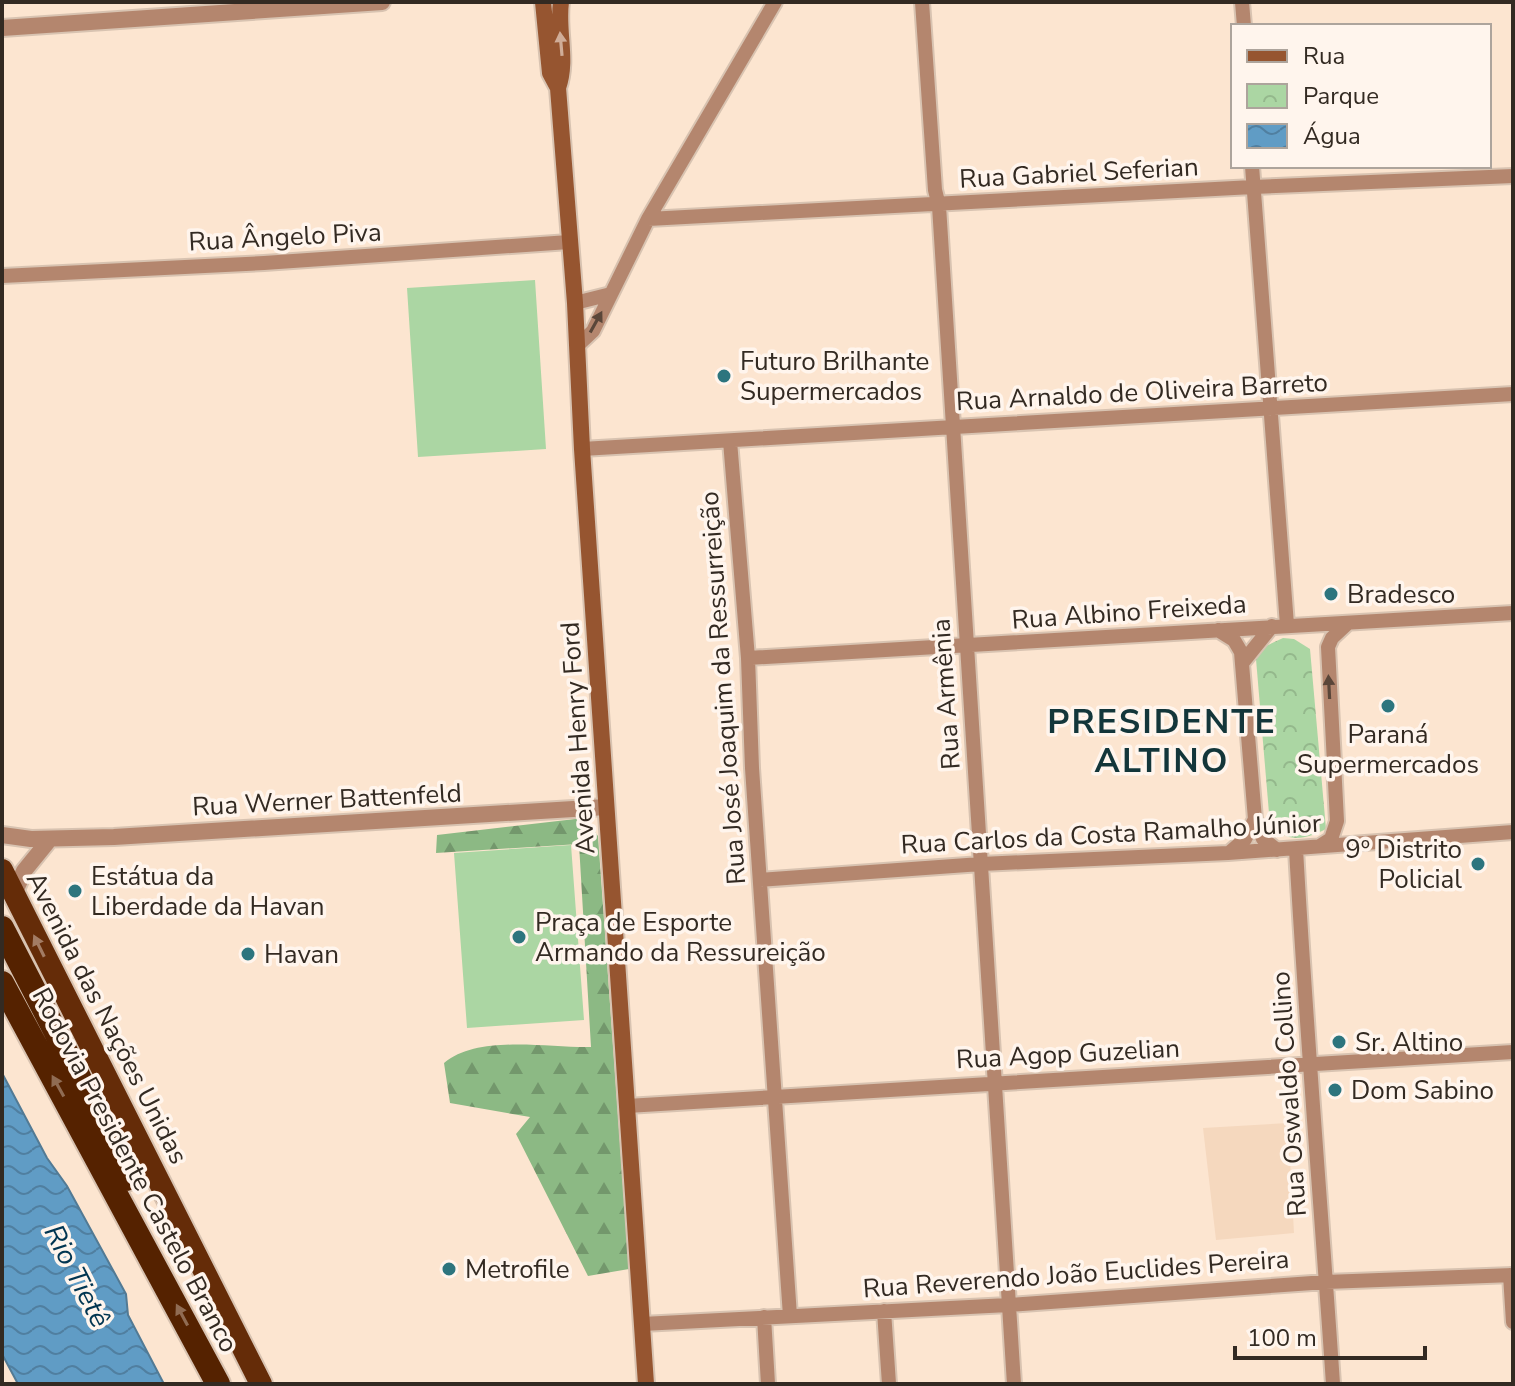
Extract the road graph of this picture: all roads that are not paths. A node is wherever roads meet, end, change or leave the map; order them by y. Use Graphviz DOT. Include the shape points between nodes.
graph roads {
  1 [pos="382,2"];
  2 [pos="543,2"];
  3 [pos="561,2"];
  4 [pos="775,2"];
  5 [pos="922,2"];
  6 [pos="1242,2"];
  7 [pos="1244,24"];
  8 [pos="2,28"];
  9 [pos="558,88"];
  10 [pos="1252,168"];
  11 [pos="1513,176"];
  12 [pos="1253,187"];
  13 [pos="939,206"];
  14 [pos="648,219"];
  15 [pos="569,242"];
  16 [pos="2,276"];
  17 [pos="611,294"];
  18 [pos="575,303"];
  19 [pos="577,346"];
  20 [pos="1513,394"];
  21 [pos="1270,409"];
  22 [pos="952,427"];
  23 [pos="730,441"];
  24 [pos="582,449"];
  25 [pos="1513,613"];
  26 [pos="1347,624"];
  27 [pos="1286,625"];
  28 [pos="1217,630"];
  29 [pos="967,646"];
  30 [pos="1327,656"];
  31 [pos="748,658"];
  32 [pos="1243,662"];
  33 [pos="606,807"];
  34 [pos="1255,819"];
  35 [pos="1337,821"];
  36 [pos="1513,832"];
  37 [pos="2,835"];
  38 [pos="50,839"];
  39 [pos="1354,845"];
  40 [pos="1316,847"];
  41 [pos="1296,849"];
  42 [pos="1277,850"];
  43 [pos="1228,853"];
  44 [pos="981,864"];
  45 [pos="2,870"];
  46 [pos="760,880"];
  47 [pos="14,894"];
  48 [pos="2,928"];
  49 [pos="2,983"];
  50 [pos="1513,1052"];
  51 [pos="1308,1064"];
  52 [pos="996,1083"];
  53 [pos="775,1096"];
  54 [pos="627,1106"];
  55 [pos="148,1250"];
  56 [pos="1512,1275"];
  57 [pos="1326,1282"];
  58 [pos="1008,1305"];
  59 [pos="884,1311"];
  60 [pos="790,1316"];
  61 [pos="764,1317"];
  62 [pos="1513,1322"];
  63 [pos="642,1324"];
  64 [pos="218,1384"];
  65 [pos="261,1384"];
  66 [pos="646,1384"];
  67 [pos="768,1384"];
  68 [pos="889,1384"];
  69 [pos="1014,1384"];
  70 [pos="1333,1384"];
  1 -- 8 [label="street"];
  2 -- 9 [label="main road, Avenida Henry Ford" via="550,73"];
  9 -- 3 [label="main road, Avenida Henry Ford, one-way" via="563,72"];
  4 -- 14 [label="street"];
  5 -- 13 [label="street, Rua Armênia"];
  6 -- 7 [label="street"];
  9 -- 15 [label="main road, Avenida Henry Ford"];
  10 -- 12 [label="street"];
  11 -- 12 [label="street, Rua Gabriel Seferian"];
  12 -- 13 [label="street, Rua Gabriel Seferian"];
  12 -- 21 [label="street"];
  13 -- 14 [label="street, Rua Gabriel Seferian"];
  13 -- 22 [label="street, Rua Armênia"];
  14 -- 17 [label="street"];
  15 -- 16 [label="street, Rua Ângelo Piva"];
  15 -- 18 [label="main road, Avenida Henry Ford"];
  17 -- 18 [label="street"];
  19 -- 17 [label="street, one-way" via="593,331"];
  18 -- 19 [label="main road, Avenida Henry Ford"];
  19 -- 24 [label="main road, Avenida Henry Ford"];
  20 -- 21 [label="street, Rua Arnaldo de Oliveira Barreto"];
  21 -- 22 [label="street, Rua Arnaldo de Oliveira Barreto"];
  21 -- 27 [label="street"];
  22 -- 23 [label="street, Rua Arnaldo de Oliveira Barreto"];
  22 -- 29 [label="street, Rua Armênia"];
  23 -- 24 [label="street, Rua Arnaldo de Oliveira Barreto"];
  23 -- 31 [label="street, Rua José Joaquim da Ressurreição"];
  24 -- 33 [label="main road, Avenida Henry Ford"];
  25 -- 26 [label="street, Rua Albino Freixeda"];
  26 -- 27 [label="street, Rua Albino Freixeda"];
  26 -- 30 [label="street" via="1332,638"];
  27 -- 28 [label="street, Rua Albino Freixeda"];
  27 -- 30 [label="street" via="1316,638"];
  27 -- 32 [label="street"];
  28 -- 29 [label="street, Rua Albino Freixeda"];
  28 -- 32 [label="street" via="1234,640"];
  29 -- 31 [label="street, Rua Albino Freixeda"];
  29 -- 44 [label="street, Rua Armênia"];
  35 -- 30 [label="street, one-way"];
  31 -- 46 [label="street, Rua José Joaquim da Ressurreição"];
  32 -- 34 [label="street"];
  33 -- 38 [label="street, Rua Werner Battenfeld"];
  33 -- 54 [label="main road, Avenida Henry Ford"];
  34 -- 42 [label="street" via="1263,839"];
  34 -- 43 [label="street" via="1245,839"];
  35 -- 39 [label="street"];
  35 -- 40 [label="street" via="1331,839"];
  36 -- 39 [label="street, Rua Carlos da Costa Ramalho Júnior"];
  37 -- 38 [label="street, Rua Werner Battenfeld"];
  38 -- 47 [label="street" via="24,871"];
  39 -- 40 [label="street, Rua Carlos da Costa Ramalho Júnior"];
  40 -- 41 [label="street, Rua Carlos da Costa Ramalho Júnior"];
  41 -- 42 [label="street, Rua Carlos da Costa Ramalho Júnior"];
  41 -- 51 [label="street, Rua Oswaldo Collino"];
  42 -- 43 [label="street, Rua Carlos da Costa Ramalho Júnior"];
  43 -- 44 [label="street, Rua Carlos da Costa Ramalho Júnior"];
  44 -- 46 [label="street, Rua Carlos da Costa Ramalho Júnior"];
  44 -- 52 [label="street, Rua Armênia"];
  45 -- 47 [label="highway, Avenida das Nações Unidas"];
  46 -- 53 [label="street, Rua José Joaquim da Ressurreição"];
  65 -- 47 [label="highway, Avenida das Nações Unidas, one-way"];
  48 -- 55 [label="highway" via="136,1202"];
  55 -- 49 [label="highway, Rodovia Presidente Castelo Branco, one-way"];
  50 -- 51 [label="street, Rua Agop Guzelian"];
  51 -- 52 [label="street, Rua Agop Guzelian"];
  51 -- 57 [label="street, Rua Oswaldo Collino"];
  52 -- 53 [label="street, Rua Agop Guzelian"];
  52 -- 58 [label="street, Rua Armênia"];
  53 -- 54 [label="street, Rua Agop Guzelian"];
  53 -- 60 [label="street, Rua José Joaquim da Ressurreição"];
  54 -- 63 [label="main road, Avenida Henry Ford"];
  64 -- 55 [label="highway, Rodovia Presidente Castelo Branco, one-way"];
  56 -- 57 [label="street, Rua Reverendo João Euclides Pereira"];
  56 -- 62 [label="street"];
  57 -- 58 [label="street, Rua Reverendo João Euclides Pereira"];
  57 -- 70 [label="street, Rua Oswaldo Collino"];
  58 -- 59 [label="street, Rua Reverendo João Euclides Pereira"];
  58 -- 69 [label="street, Rua Armênia"];
  59 -- 60 [label="street, Rua Reverendo João Euclides Pereira"];
  59 -- 68 [label="street"];
  60 -- 61 [label="street, Rua Reverendo João Euclides Pereira"];
  61 -- 63 [label="street, Rua Reverendo João Euclides Pereira"];
  61 -- 67 [label="street"];
  63 -- 66 [label="main road, Avenida Henry Ford"];
}
